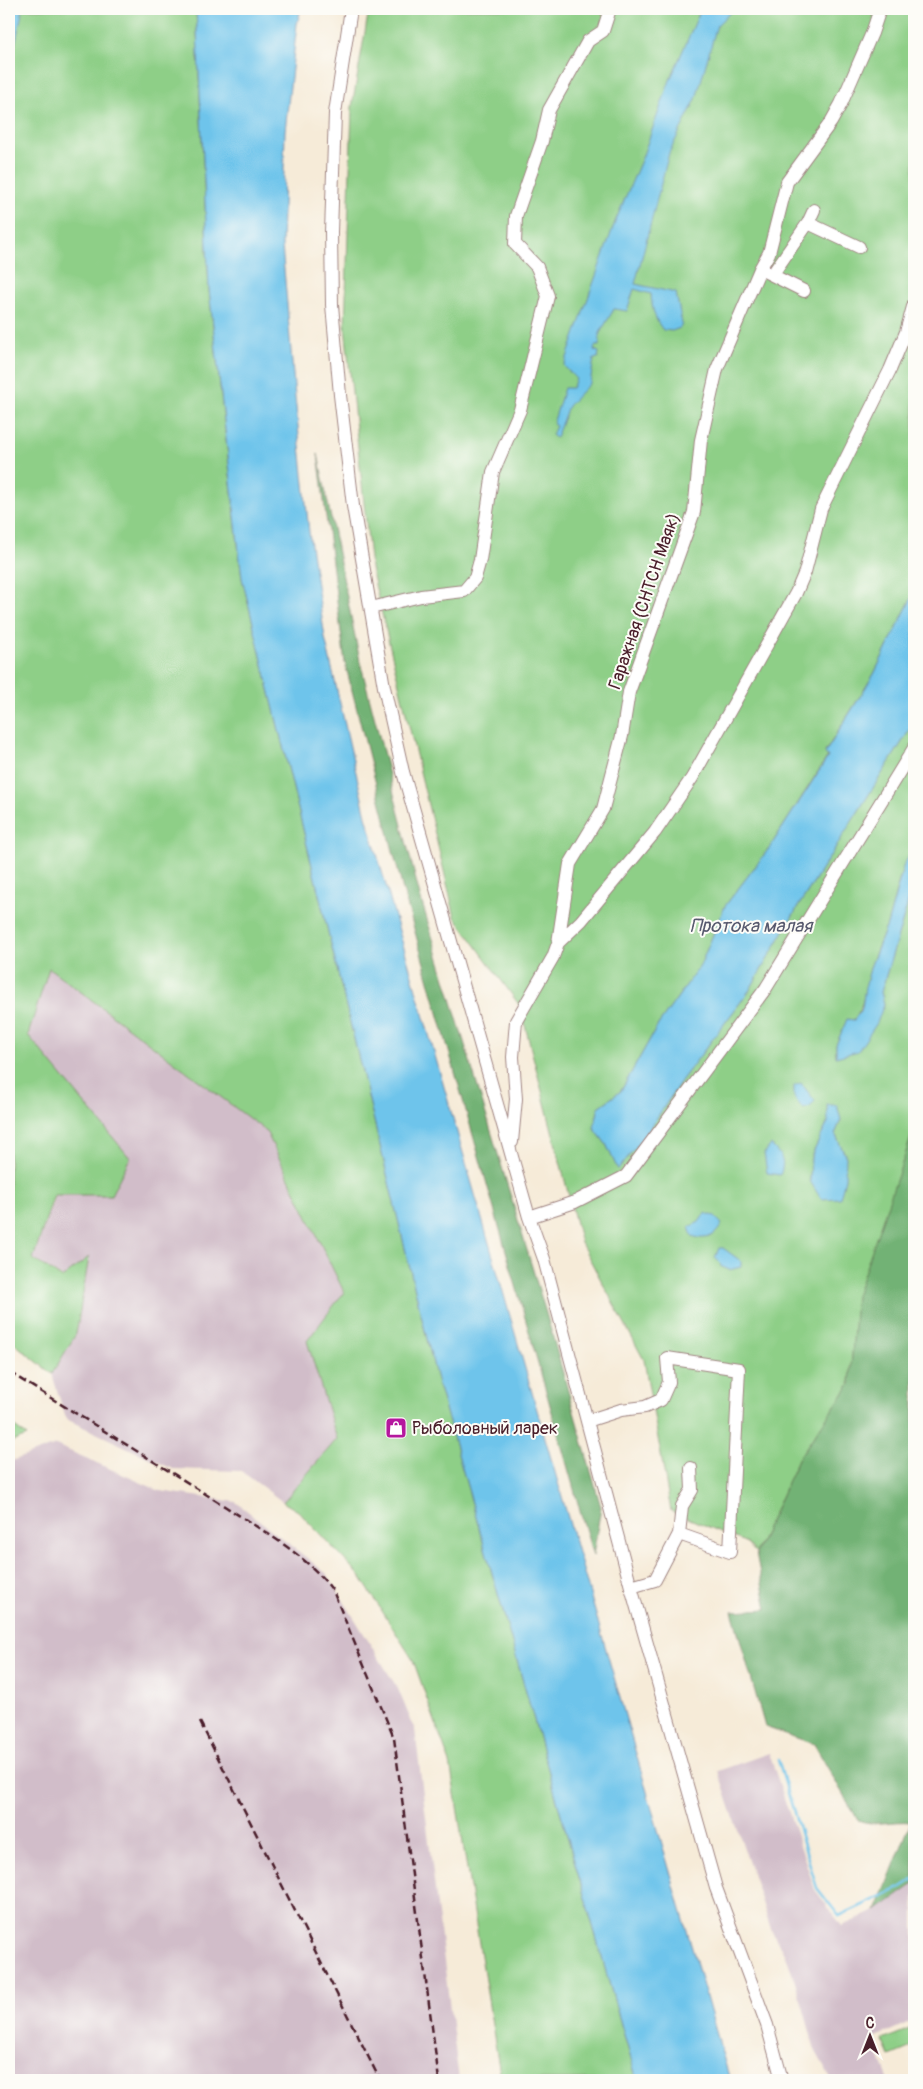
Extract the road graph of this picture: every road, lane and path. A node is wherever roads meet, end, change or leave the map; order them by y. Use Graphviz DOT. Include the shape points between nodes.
graph roads {
  1 [pos="351,9"];
  2 [pos="610,9"];
  3 [pos="880,9"];
  4 [pos="814,210"];
  5 [pos="808,223"];
  6 [pos="859,247"];
  7 [pos="760,269"];
  8 [pos="772,275"];
  9 [pos="804,291"];
  10 [pos="914,302"];
  11 [pos="371,608"];
  12 [pos="914,748"];
  13 [pos="558,944"];
  14 [pos="512,1151"];
  15 [pos="530,1217"];
  16 [pos="587,1421"];
  17 [pos="692,1468"];
  18 [pos="680,1534"];
  19 [pos="631,1587"];
  20 [pos="782,2080"];
  1 -- 11 [label="street" via="335,113 332,305 353,506"];
  2 -- 11 [label="street" via="603,31 588,41 549,110 542,141 516,216 515,244 536,267 548,296 520,410 493,472 475,578 464,590"];
  3 -- 7 [label="street, Гаражная (СНТСН Маяк)" via="842,104 787,182 769,253"];
  4 -- 5 [label="street"];
  5 -- 6 [label="street"];
  5 -- 8 [label="street"];
  7 -- 8 [label="street"];
  7 -- 13 [label="street, Гаражная (СНТСН Маяк)" via="717,369 701,440 694,512 629,692 622,736 603,809 570,864"];
  8 -- 9 [label="street"];
  10 -- 13 [label="street" via="890,370 821,509 805,572 793,598 692,778 655,832"];
  11 -- 14 [label="street" via="403,772"];
  12 -- 15 [label="street" via="766,988 626,1176 575,1202"];
  13 -- 14 [label="street" via="516,1021"];
  14 -- 15 [label="street"];
  15 -- 16 [label="street"];
  16 -- 18 [label="street" via="661,1400 669,1382 667,1358 739,1369 730,1552"];
  16 -- 19 [label="street"];
  17 -- 18 [label="street" via="692,1490 682,1506"];
  18 -- 19 [label="street" via="656,1580"];
  19 -- 20 [label="street" via="716,1888 767,2025"];
}
